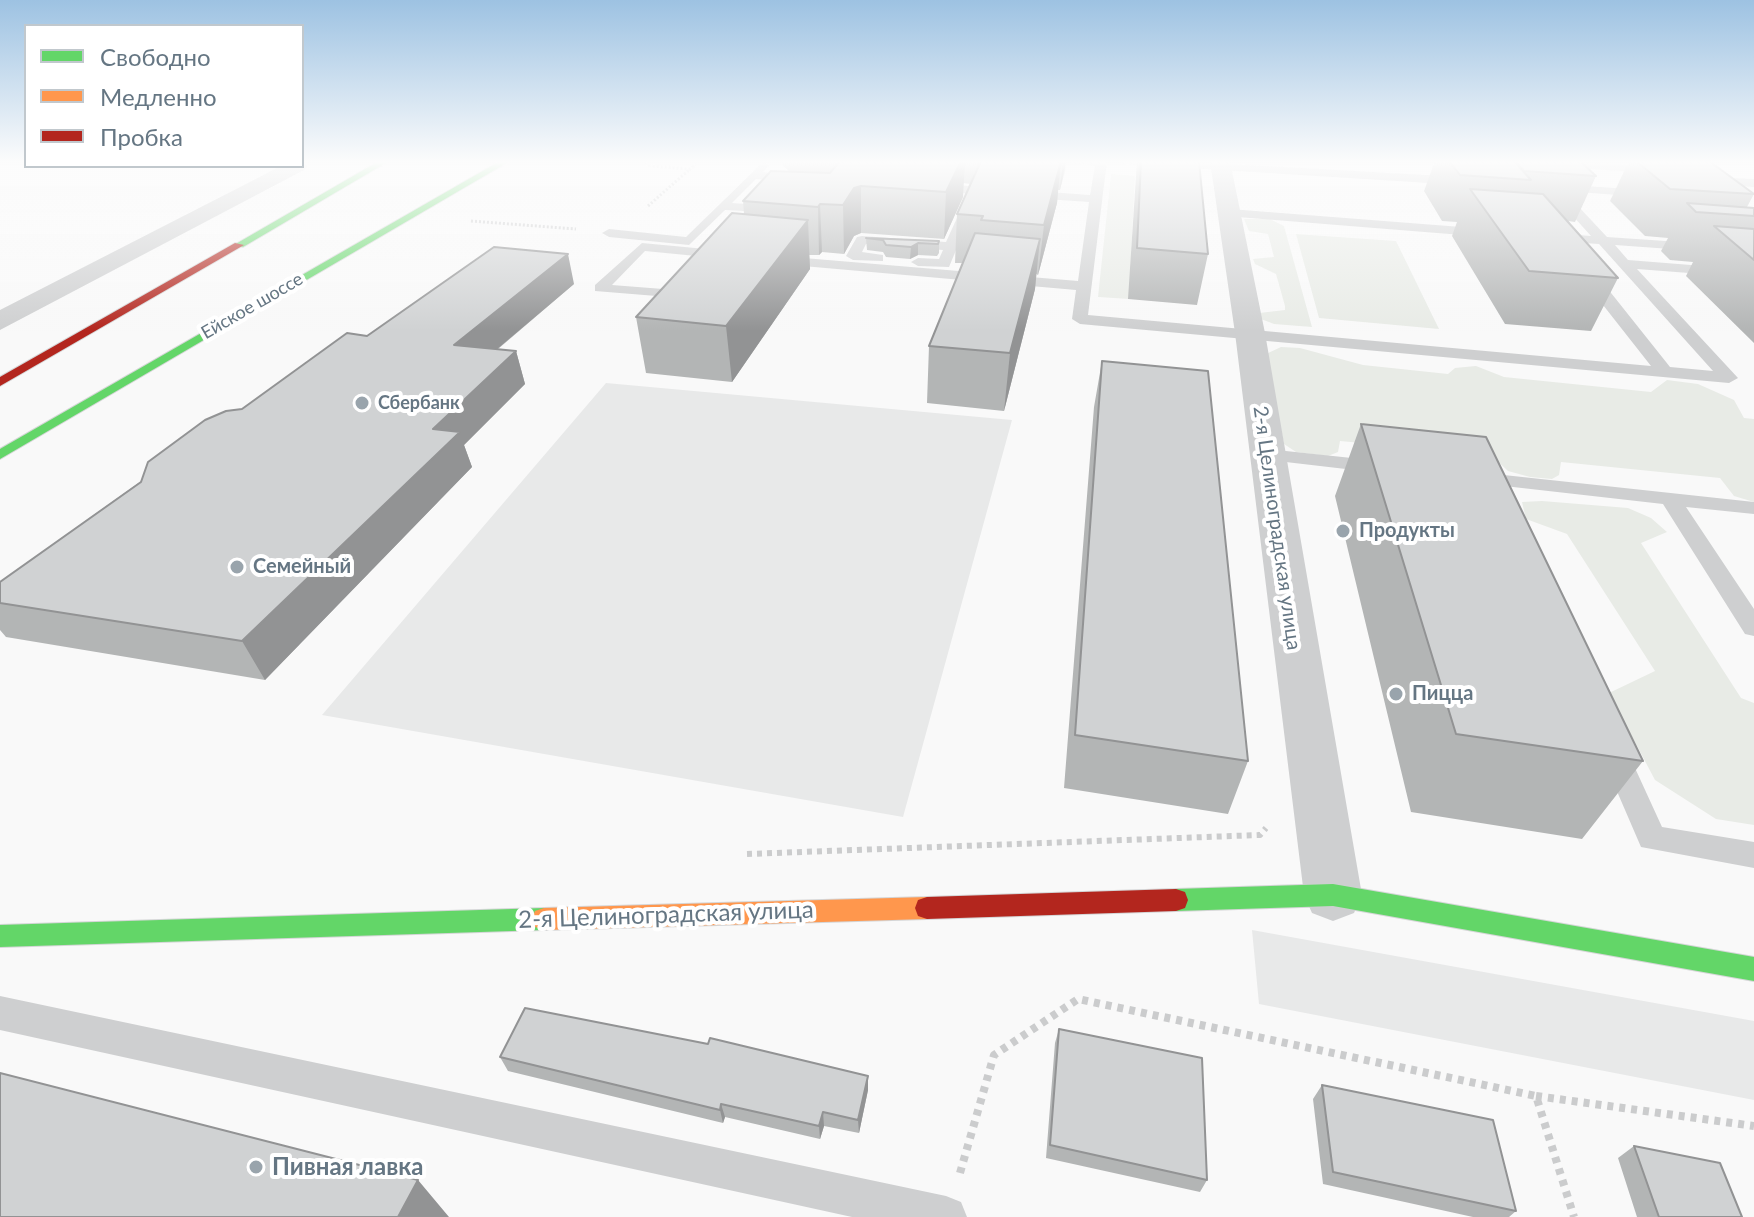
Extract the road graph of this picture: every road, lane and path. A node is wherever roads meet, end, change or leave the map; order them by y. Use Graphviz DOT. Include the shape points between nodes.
graph roads {
  1 [pos="198,218"];
  2 [pos="286,218"];
  3 [pos="407,218"];
  4 [pos="711,218"];
  5 [pos="964,218"];
  6 [pos="1093,218"];
  7 [pos="1231,218"];
  8 [pos="1294,218"];
  9 [pos="1580,218"];
  10 [pos="470,221"];
  11 [pos="609,233"];
  12 [pos="1499,233"];
  13 [pos="1544,237"];
  14 [pos="1604,241"];
  15 [pos="952,247"];
  16 [pos="1754,251"];
  17 [pos="737,256"];
  18 [pos="769,259"];
  19 [pos="1624,264"];
  20 [pos="1754,274"];
  21 [pos="1641,280"];
  22 [pos="1084,286"];
  23 [pos="676,295"];
  24 [pos="0,321"];
  25 [pos="1250,333"];
  26 [pos="1665,372"];
  27 [pos="0,382"];
  28 [pos="0,455"];
  29 [pos="1267,455"];
  30 [pos="1403,470"];
  31 [pos="1449,475"];
  32 [pos="1494,480"];
  33 [pos="1670,499"];
  34 [pos="1507,508"];
  35 [pos="1754,508"];
  36 [pos="1754,628"];
  37 [pos="1601,723"];
  38 [pos="1754,855"];
  39 [pos="1333,895"];
  40 [pos="0,936"];
  41 [pos="1754,969"];
  42 [pos="0,1013"];
  43 [pos="1536,1096"];
  44 [pos="1754,1126"];
  45 [pos="951,1202"];
  46 [pos="1574,1217"];
  1 -- 24 [label="street"];
  2 -- 27 [label="main road"];
  3 -- 28 [label="main road, Ейское шоссе"];
  4 -- 11 [label="lane" via="689,241"];
  5 -- 15 [label="lane"];
  6 -- 22 [label="lane"];
  7 -- 25 [label="street, 2-я Целиноградская улица"];
  8 -- 12 [label="lane"];
  9 -- 14 [label="lane"];
  10 -- 11 [label="path"];
  13 -- 14 [label="lane"];
  14 -- 16 [label="lane"];
  14 -- 19 [label="lane"];
  15 -- 15 [label="lane" via="862,240 853,256 944,264"];
  17 -- 23 [label="lane" via="642,247 600,288"];
  18 -- 22 [label="lane"];
  19 -- 20 [label="lane"];
  19 -- 21 [label="lane"];
  21 -- 26 [label="lane" via="1588,277"];
  21 -- 26 [label="lane" via="1729,378"];
  22 -- 25 [label="lane" via="1080,319"];
  25 -- 26 [label="lane"];
  25 -- 29 [label="street, 2-я Целиноградская улица"];
  29 -- 30 [label="lane"];
  29 -- 39 [label="street, 2-я Целиноградская улица"];
  31 -- 32 [label="lane"];
  32 -- 33 [label="lane"];
  32 -- 34 [label="lane"];
  33 -- 35 [label="lane"];
  33 -- 36 [label="lane"];
  37 -- 38 [label="lane" via="1652,838"];
  39 -- 40 [label="main road, 2-я Целиноградская улица"];
  39 -- 41 [label="main road, 2-я Целиноградская улица"];
  42 -- 45 [label="lane"];
  43 -- 44 [label="path"];
  43 -- 45 [label="path" via="1078,999 994,1055"];
  43 -- 46 [label="path"];
}
